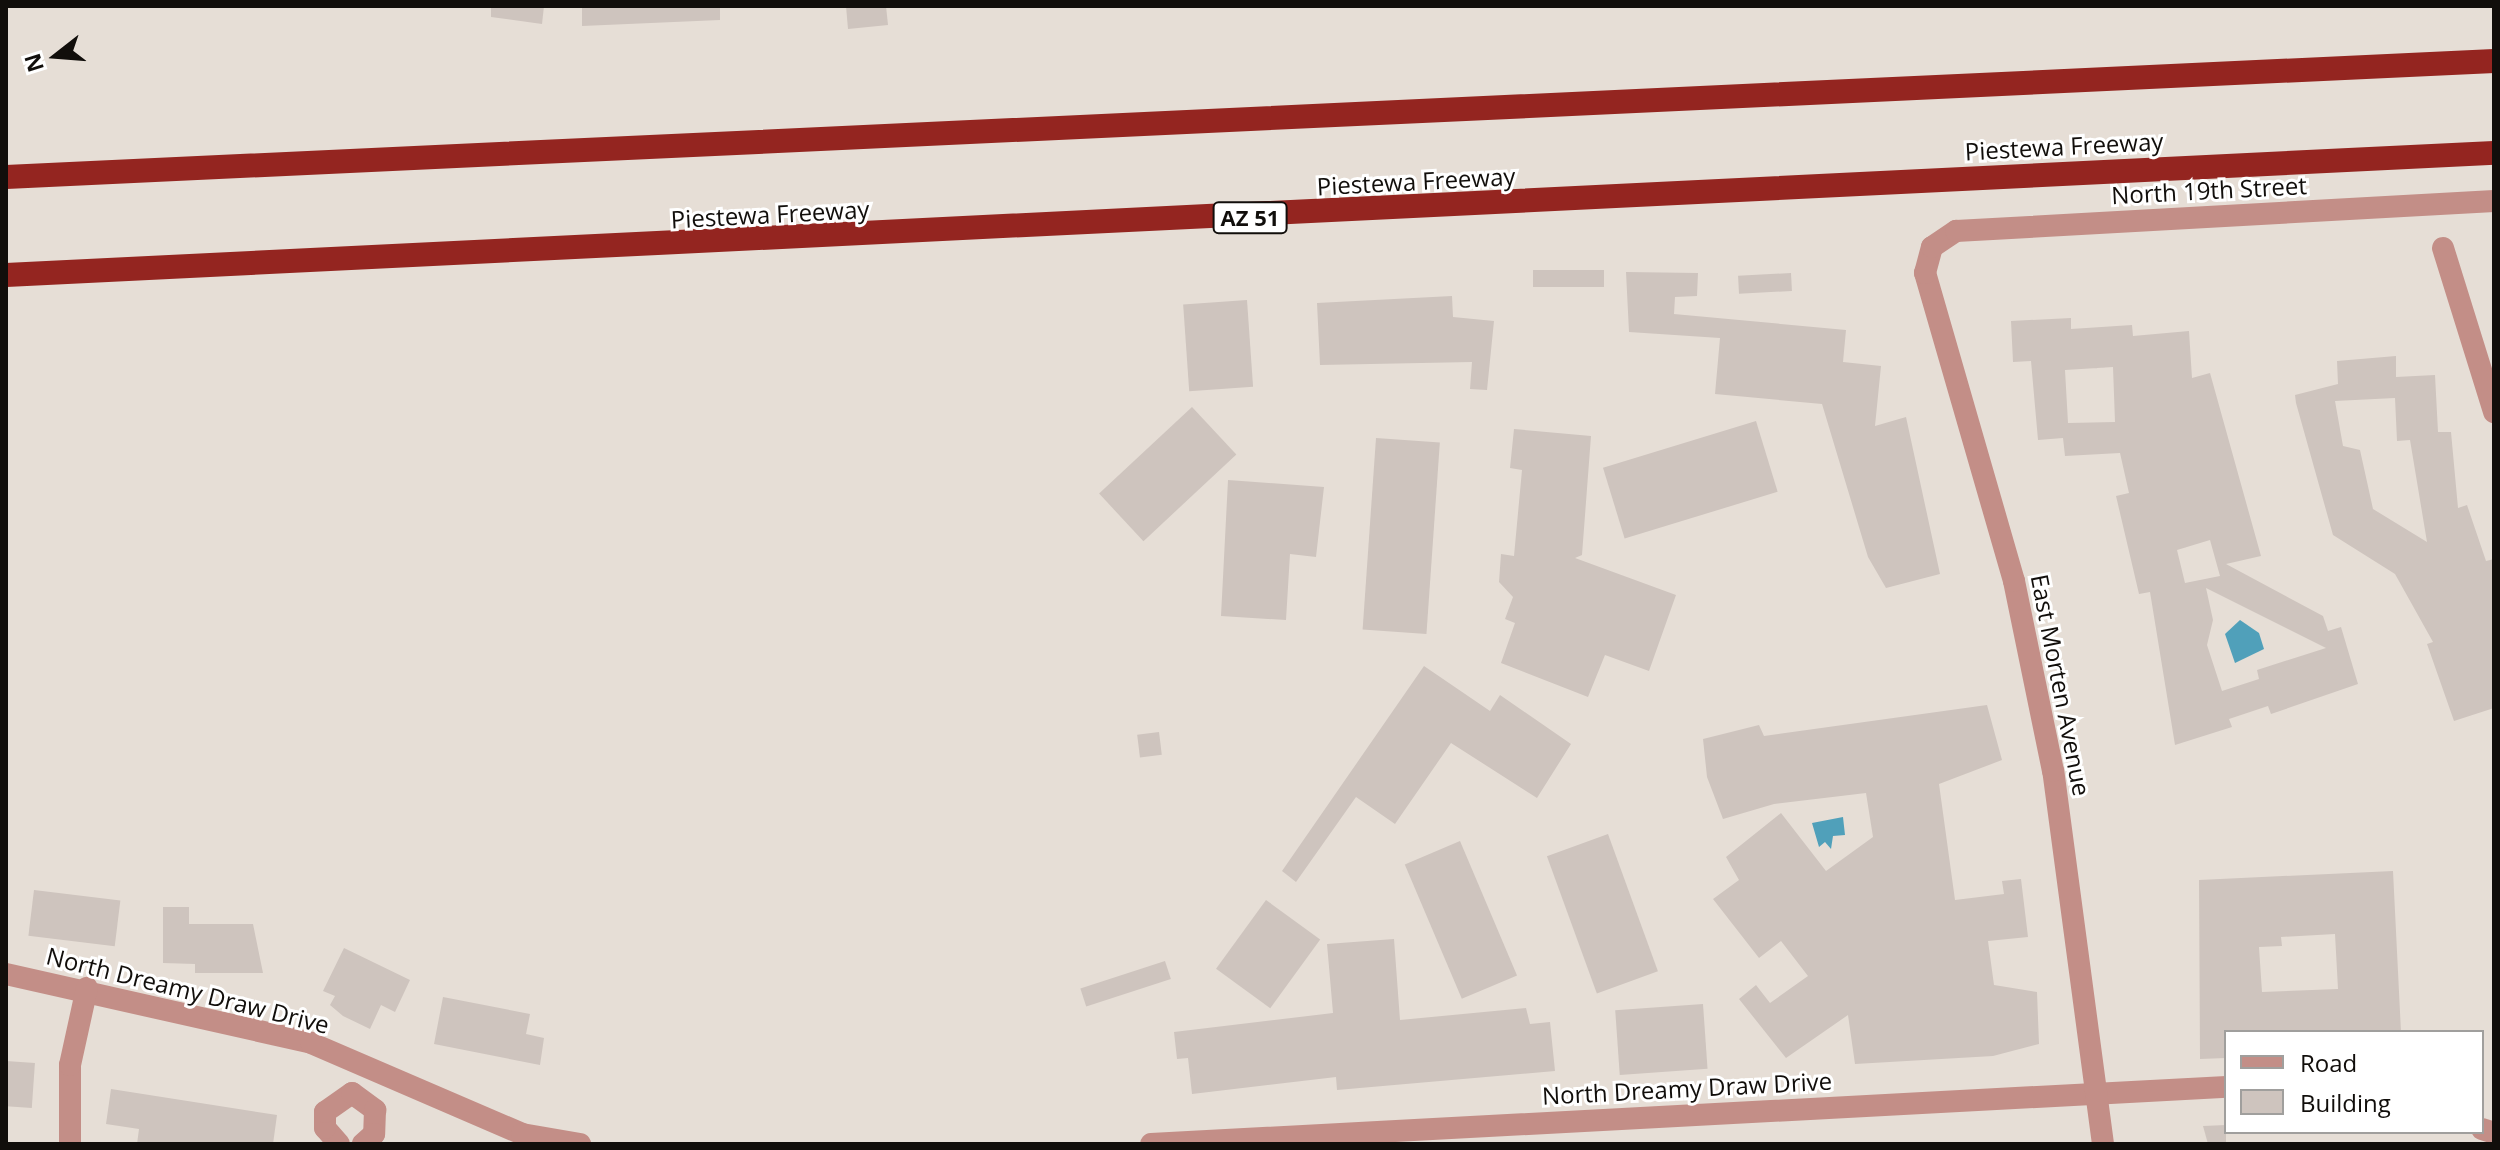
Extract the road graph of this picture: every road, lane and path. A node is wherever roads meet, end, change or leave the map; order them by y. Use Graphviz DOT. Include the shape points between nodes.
graph roads {
  1 [pos="2494,61"];
  2 [pos="2494,153"];
  3 [pos="6,177"];
  4 [pos="2494,201"];
  5 [pos="1932,247"];
  6 [pos="2443,248"];
  7 [pos="6,275"];
  8 [pos="2494,412"];
  9 [pos="6,974"];
  10 [pos="87,988"];
  11 [pos="373,1071"];
  12 [pos="2224,1087"];
  13 [pos="360,1095"];
  14 [pos="2098,1095"];
  15 [pos="70,1144"];
  16 [pos="339,1144"];
  17 [pos="363,1144"];
  18 [pos="580,1144"];
  19 [pos="1151,1144"];
  20 [pos="2103,1144"];
  1 -- 3 [label="highway"];
  2 -- 7 [label="highway, Piestewa Freeway / AZ 51"];
  4 -- 5 [label="street, North 19th Street" via="1956,231"];
  5 -- 14 [label="street, East Morten Avenue" via="1925,273 2022,615 2066,848"];
  6 -- 8 [label="street"];
  9 -- 10 [label="street, North Dreamy Draw Drive"];
  10 -- 11 [label="street, North Dreamy Draw Drive" via="311,1043"];
  10 -- 15 [label="street" via="70,1065"];
  11 -- 13 [label="street"];
  11 -- 18 [label="street, North Dreamy Draw Drive" via="522,1134"];
  12 -- 14 [label="street, North Dreamy Draw Drive"];
  13 -- 16 [label="street" via="343,1094 325,1112 325,1128"];
  13 -- 17 [label="street" via="377,1119"];
  14 -- 19 [label="street, North Dreamy Draw Drive"];
  14 -- 20 [label="street, East Morten Avenue"];
}
